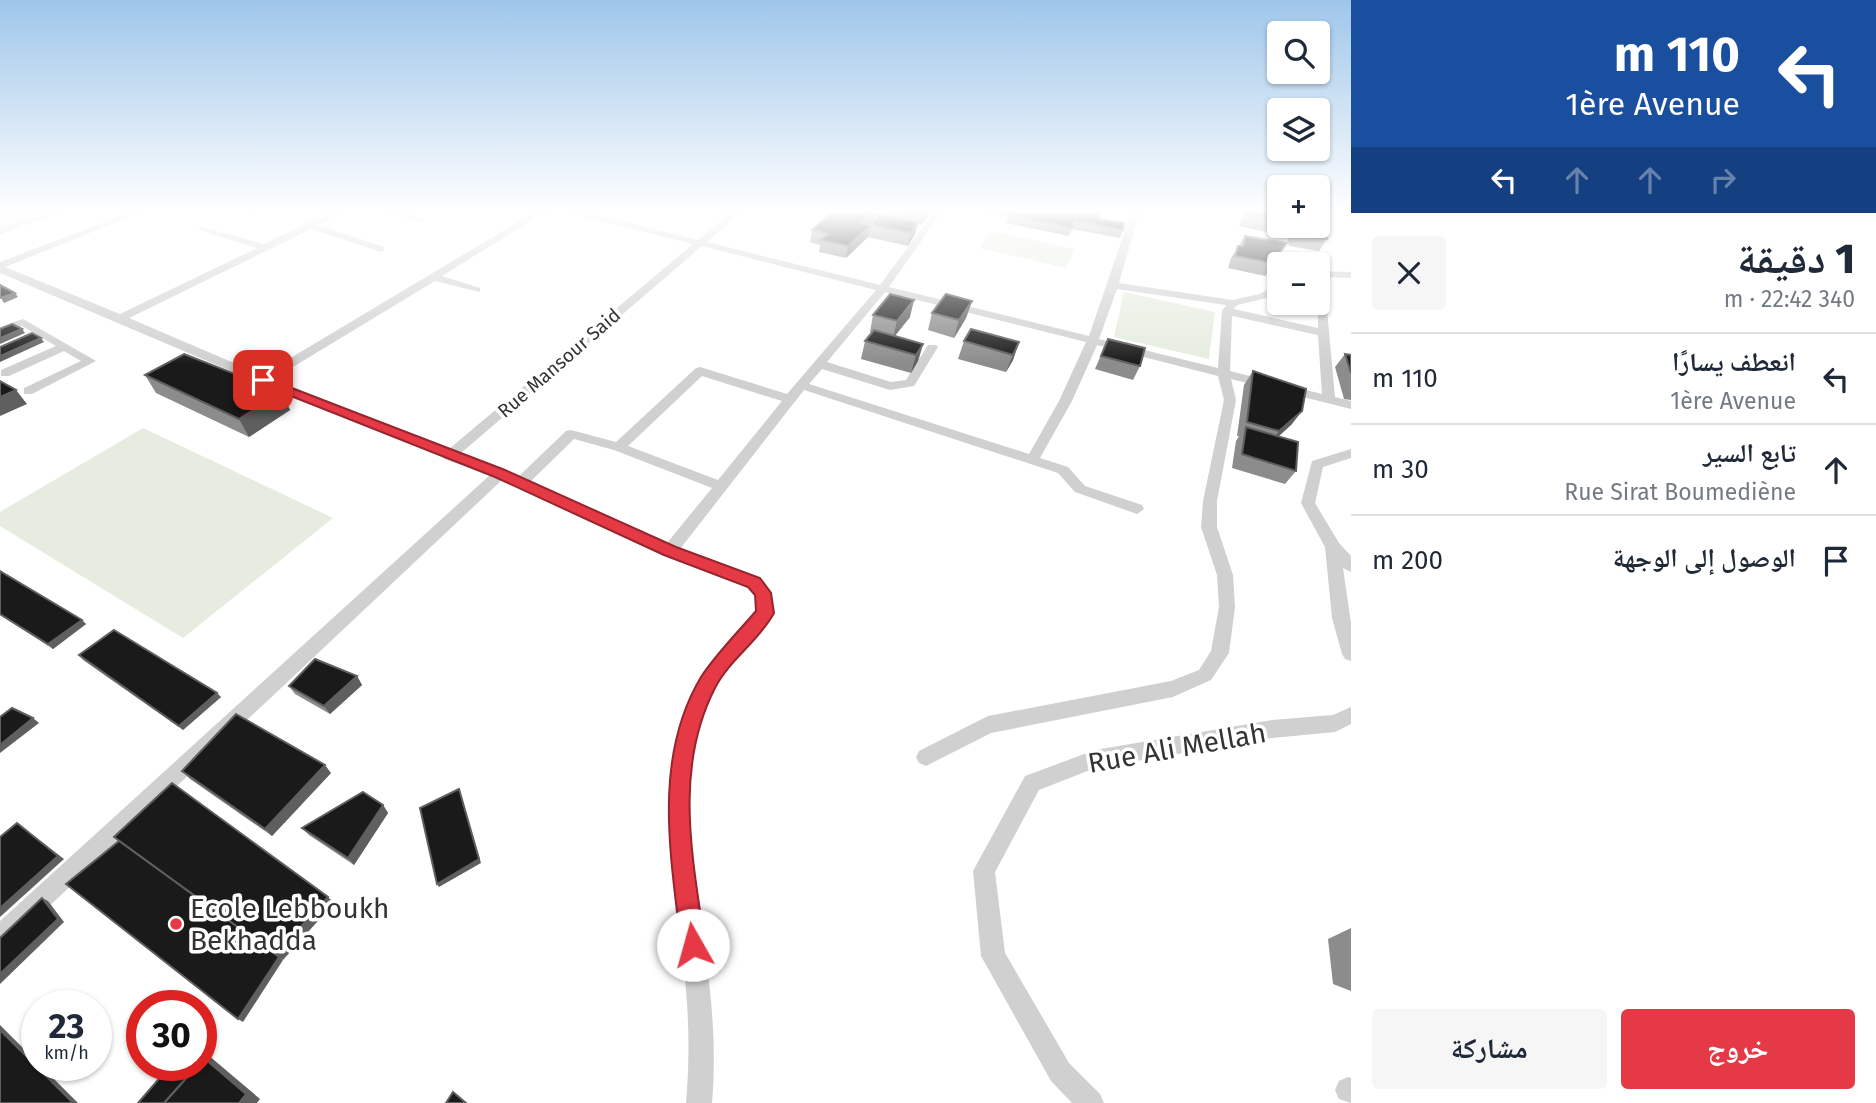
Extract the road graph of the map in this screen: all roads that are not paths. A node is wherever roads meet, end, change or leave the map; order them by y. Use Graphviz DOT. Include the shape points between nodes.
graph roads {
  1 [pos="235,261"];
  2 [pos="459,261"];
  3 [pos="677,261"];
  4 [pos="777,261"];
  5 [pos="902,261"];
  6 [pos="1122,261"];
  7 [pos="0,268"];
  8 [pos="1330,274"];
  9 [pos="1351,275"];
  10 [pos="433,277"];
  11 [pos="1115,285"];
  12 [pos="883,288"];
  13 [pos="476,290"];
  14 [pos="1267,294"];
  15 [pos="1230,307"];
  16 [pos="1321,315"];
  17 [pos="120,318"];
  18 [pos="0,331"];
  19 [pos="1323,334"];
  20 [pos="1094,342"];
  21 [pos="65,346"];
  22 [pos="932,347"];
  23 [pos="820,364"];
  24 [pos="5,373"];
  25 [pos="1224,373"];
  26 [pos="263,380"];
  27 [pos="803,386"];
  28 [pos="28,391"];
  29 [pos="790,399"];
  30 [pos="1329,400"];
  31 [pos="1351,405"];
  32 [pos="619,447"];
  33 [pos="1351,453"];
  34 [pos="449,456"];
  35 [pos="1032,460"];
  36 [pos="500,474"];
  37 [pos="520,483"];
  38 [pos="723,487"];
  39 [pos="1136,509"];
  40 [pos="1333,547"];
  41 [pos="670,551"];
  42 [pos="1351,566"];
  43 [pos="1351,602"];
  44 [pos="1341,618"];
  45 [pos="1351,654"];
  46 [pos="1351,715"];
  47 [pos="926,757"];
  48 [pos="0,937"];
  49 [pos="699,1103"];
  50 [pos="1091,1103"];
  1 -- 17 [label="street"];
  2 -- 10 [label="street"];
  3 -- 34 [label="street, Rue Mansour Said"];
  4 -- 12 [label="street"];
  5 -- 12 [label="street"];
  6 -- 11 [label="street"];
  7 -- 17 [label="street"];
  8 -- 9 [label="street"];
  10 -- 13 [label="street"];
  10 -- 26 [label="street"];
  11 -- 15 [label="street"];
  11 -- 20 [label="street"];
  12 -- 20 [label="street"];
  12 -- 23 [label="street"];
  14 -- 15 [label="street"];
  15 -- 19 [label="street"];
  15 -- 25 [label="street"];
  16 -- 19 [label="street"];
  17 -- 26 [label="street"];
  18 -- 21 [label="street" via="23,322"];
  19 -- 30 [label="street"];
  20 -- 25 [label="street"];
  20 -- 35 [label="street"];
  21 -- 24 [label="street"];
  21 -- 28 [label="street" via="90,361"];
  22 -- 23 [label="street" via="910,383 890,386"];
  23 -- 27 [label="street"];
  25 -- 30 [label="street"];
  25 -- 47 [label="street" via="1230,400 1209,527 1225,575 1227,607 1220,653 1205,675 1172,689 988,725"];
  26 -- 34 [label="street"];
  27 -- 29 [label="street"];
  27 -- 35 [label="street"];
  29 -- 32 [label="street" via="700,371"];
  29 -- 38 [label="street"];
  30 -- 31 [label="street"];
  32 -- 37 [label="street" via="571,434"];
  32 -- 38 [label="street"];
  33 -- 40 [label="street" via="1317,464 1308,503"];
  34 -- 36 [label="street"];
  35 -- 39 [label="street" via="1063,470 1080,489"];
  36 -- 37 [label="street"];
  36 -- 48 [label="street"];
  37 -- 41 [label="street"];
  38 -- 41 [label="street"];
  40 -- 42 [label="street"];
  40 -- 44 [label="street"];
  41 -- 49 [label="street" via="754,583 766,603 765,613 708,682 691,723 680,776 678,824 704,1067"];
  43 -- 44 [label="street" via="1340,601"];
  44 -- 45 [label="street"];
  46 -- 50 [label="street, Rue Ali Mellah" via="1335,723 1096,758 1032,783 984,871 993,956 1060,1072"];
}
